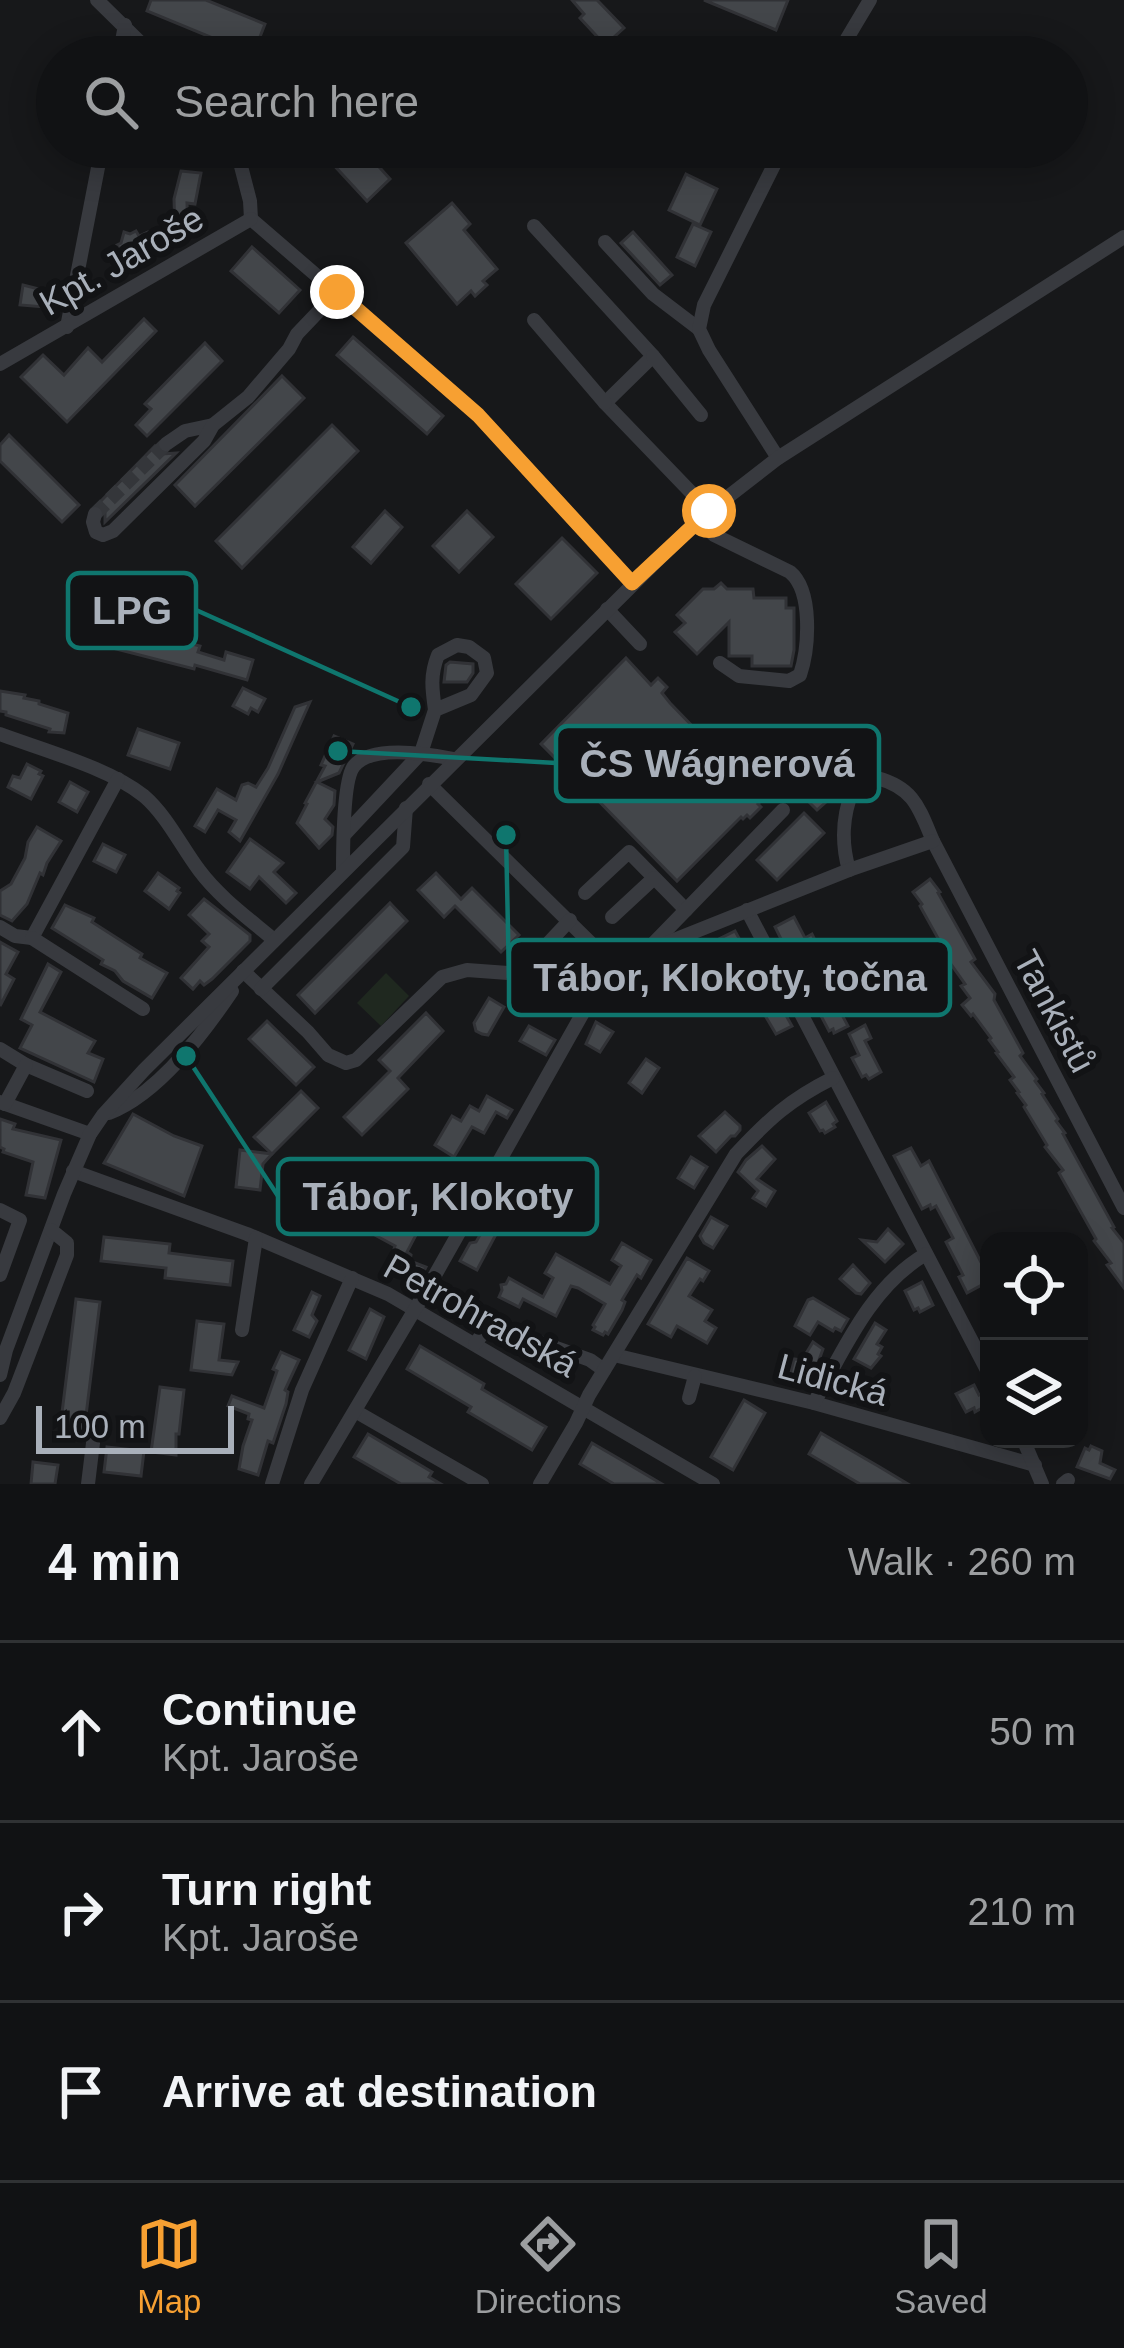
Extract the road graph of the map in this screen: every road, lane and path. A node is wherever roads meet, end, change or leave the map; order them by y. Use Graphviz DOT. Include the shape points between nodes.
graph roads {
  1 [pos="98,0"];
  2 [pos="870,0"];
  3 [pos="125,25"];
  4 [pos="123,36"];
  5 [pos="135,36"];
  6 [pos="849,36"];
  7 [pos="98,168"];
  8 [pos="241,168"];
  9 [pos="772,168"];
  10 [pos="251,219"];
  11 [pos="534,226"];
  12 [pos="1124,237"];
  13 [pos="605,242"];
  14 [pos="337,292"];
  15 [pos="534,320"];
  16 [pos="67,327"];
  17 [pos="699,329"];
  18 [pos="652,356"];
  19 [pos="0,364"];
  20 [pos="605,403"];
  21 [pos="701,415"];
  22 [pos="213,425"];
  23 [pos="166,444"];
  24 [pos="778,458"];
  25 [pos="95,514"];
  26 [pos="704,516"];
  27 [pos="632,583"];
  28 [pos="607,609"];
  29 [pos="640,644"];
  30 [pos="720,663"];
  31 [pos="435,710"];
  32 [pos="0,734"];
  33 [pos="421,753"];
  34 [pos="454,759"];
  35 [pos="118,779"];
  36 [pos="429,784"];
  37 [pos="406,807"];
  38 [pos="783,810"];
  39 [pos="344,833"];
  40 [pos="933,842"];
  41 [pos="344,870"];
  42 [pos="849,870"];
  43 [pos="654,878"];
  44 [pos="585,893"];
  45 [pos="686,910"];
  46 [pos="747,910"];
  47 [pos="612,917"];
  48 [pos="570,920"];
  49 [pos="0,927"];
  50 [pos="32,938"];
  51 [pos="273,939"];
  52 [pos="646,951"];
  53 [pos="611,963"];
  54 [pos="243,970"];
  55 [pos="261,989"];
  56 [pos="143,1009"];
  57 [pos="0,1049"];
  58 [pos="26,1066"];
  59 [pos="833,1078"];
  60 [pos="87,1091"];
  61 [pos="3,1103"];
  62 [pos="90,1134"];
  63 [pos="73,1171"];
  64 [pos="1124,1208"];
  65 [pos="0,1210"];
  66 [pos="51,1230"];
  67 [pos="256,1238"];
  68 [pos="926,1254"];
  69 [pos="0,1275"];
  70 [pos="352,1278"];
  71 [pos="414,1310"];
  72 [pos="242,1330"];
  73 [pos="475,1344"];
  74 [pos="614,1355"];
  75 [pos="980,1357"];
  76 [pos="604,1370"];
  77 [pos="0,1375"];
  78 [pos="695,1376"];
  79 [pos="689,1398"];
  80 [pos="814,1403"];
  81 [pos="583,1406"];
  82 [pos="355,1411"];
  83 [pos="0,1418"];
  84 [pos="93,1443"];
  85 [pos="1027,1448"];
  86 [pos="1035,1465"];
  87 [pos="88,1484"];
  88 [pos="272,1484"];
  89 [pos="311,1484"];
  90 [pos="482,1484"];
  91 [pos="540,1484"];
  92 [pos="713,1484"];
  93 [pos="1042,1484"];
  1 -- 3 [label="street"];
  2 -- 6 [label="street"];
  3 -- 4 [label="street"];
  3 -- 5 [label="street"];
  7 -- 16 [label="street"];
  8 -- 10 [label="street"];
  9 -- 17 [label="street"];
  10 -- 14 [label="street, Kpt. Jaroše"];
  10 -- 16 [label="street, Kpt. Jaroše"];
  11 -- 18 [label="street"];
  12 -- 24 [label="street"];
  13 -- 17 [label="street"];
  14 -- 22 [label="street" via="248,397"];
  14 -- 27 [label="street, Kpt. Jaroše" via="478,415"];
  15 -- 20 [label="street"];
  16 -- 19 [label="street, Kpt. Jaroše"];
  17 -- 24 [label="street"];
  18 -- 20 [label="street"];
  18 -- 21 [label="street"];
  20 -- 26 [label="street"];
  22 -- 23 [label="street"];
  22 -- 25 [label="street" via="113,531 95,532"];
  24 -- 26 [label="street"];
  26 -- 27 [label="street"];
  26 -- 30 [label="street" via="714,535 790,572 804,595 807,656 800,675 740,676"];
  27 -- 28 [label="street"];
  28 -- 29 [label="street"];
  28 -- 34 [label="street"];
  31 -- 31 [label="street" via="471,695 487,674 484,658 469,647 438,655 431,672"];
  31 -- 33 [label="street"];
  32 -- 35 [label="street"];
  33 -- 34 [label="street"];
  33 -- 39 [label="street"];
  33 -- 39 [label="street" via="376,754 355,764"];
  34 -- 36 [label="street"];
  35 -- 50 [label="street"];
  35 -- 51 [label="street" via="155,807 201,873"];
  36 -- 37 [label="street"];
  36 -- 48 [label="street"];
  37 -- 41 [label="street"];
  37 -- 55 [label="street" via="403,848"];
  38 -- 45 [label="street"];
  39 -- 41 [label="street"];
  40 -- 42 [label="street"];
  40 -- 42 [label="street, Tankistů" via="899,784 877,778 853,789 844,812"];
  40 -- 64 [label="street, Tankistů"];
  41 -- 51 [label="street"];
  42 -- 46 [label="street"];
  43 -- 44 [label="street" via="628,852"];
  43 -- 45 [label="street"];
  43 -- 47 [label="street"];
  45 -- 52 [label="street"];
  46 -- 52 [label="street"];
  46 -- 59 [label="street"];
  48 -- 53 [label="street"];
  48 -- 55 [label="street" via="525,968 442,977 346,1063"];
  49 -- 50 [label="street"];
  50 -- 56 [label="street"];
  51 -- 54 [label="street"];
  52 -- 53 [label="street"];
  53 -- 71 [label="street"];
  54 -- 55 [label="street"];
  54 -- 62 [label="street"];
  57 -- 58 [label="street"];
  58 -- 60 [label="street"];
  58 -- 61 [label="street"];
  59 -- 68 [label="street"];
  59 -- 74 [label="street" via="796,1097 736,1154"];
  61 -- 62 [label="street"];
  62 -- 63 [label="street"];
  63 -- 66 [label="street"];
  63 -- 67 [label="street, Petrohradská"];
  65 -- 69 [label="street" via="20,1220"];
  66 -- 77 [label="street"];
  66 -- 83 [label="street" via="68,1255"];
  67 -- 70 [label="street, Petrohradská"];
  67 -- 72 [label="street"];
  68 -- 75 [label="street"];
  68 -- 80 [label="street" via="874,1301"];
  70 -- 71 [label="street, Petrohradská"];
  70 -- 88 [label="street" via="302,1390"];
  71 -- 73 [label="street, Petrohradská"];
  71 -- 82 [label="street"];
  73 -- 76 [label="street" via="498,1327"];
  73 -- 81 [label="street, Petrohradská"];
  74 -- 76 [label="street"];
  74 -- 78 [label="street, Lidická"];
  76 -- 81 [label="street"];
  78 -- 79 [label="street"];
  78 -- 80 [label="street, Lidická"];
  80 -- 86 [label="street, Lidická"];
  81 -- 91 [label="street"];
  81 -- 92 [label="street, Petrohradská" via="627,1424"];
  82 -- 89 [label="street"];
  82 -- 90 [label="street"];
  84 -- 87 [label="street"];
  85 -- 86 [label="street"];
  86 -- 93 [label="street"];
}
